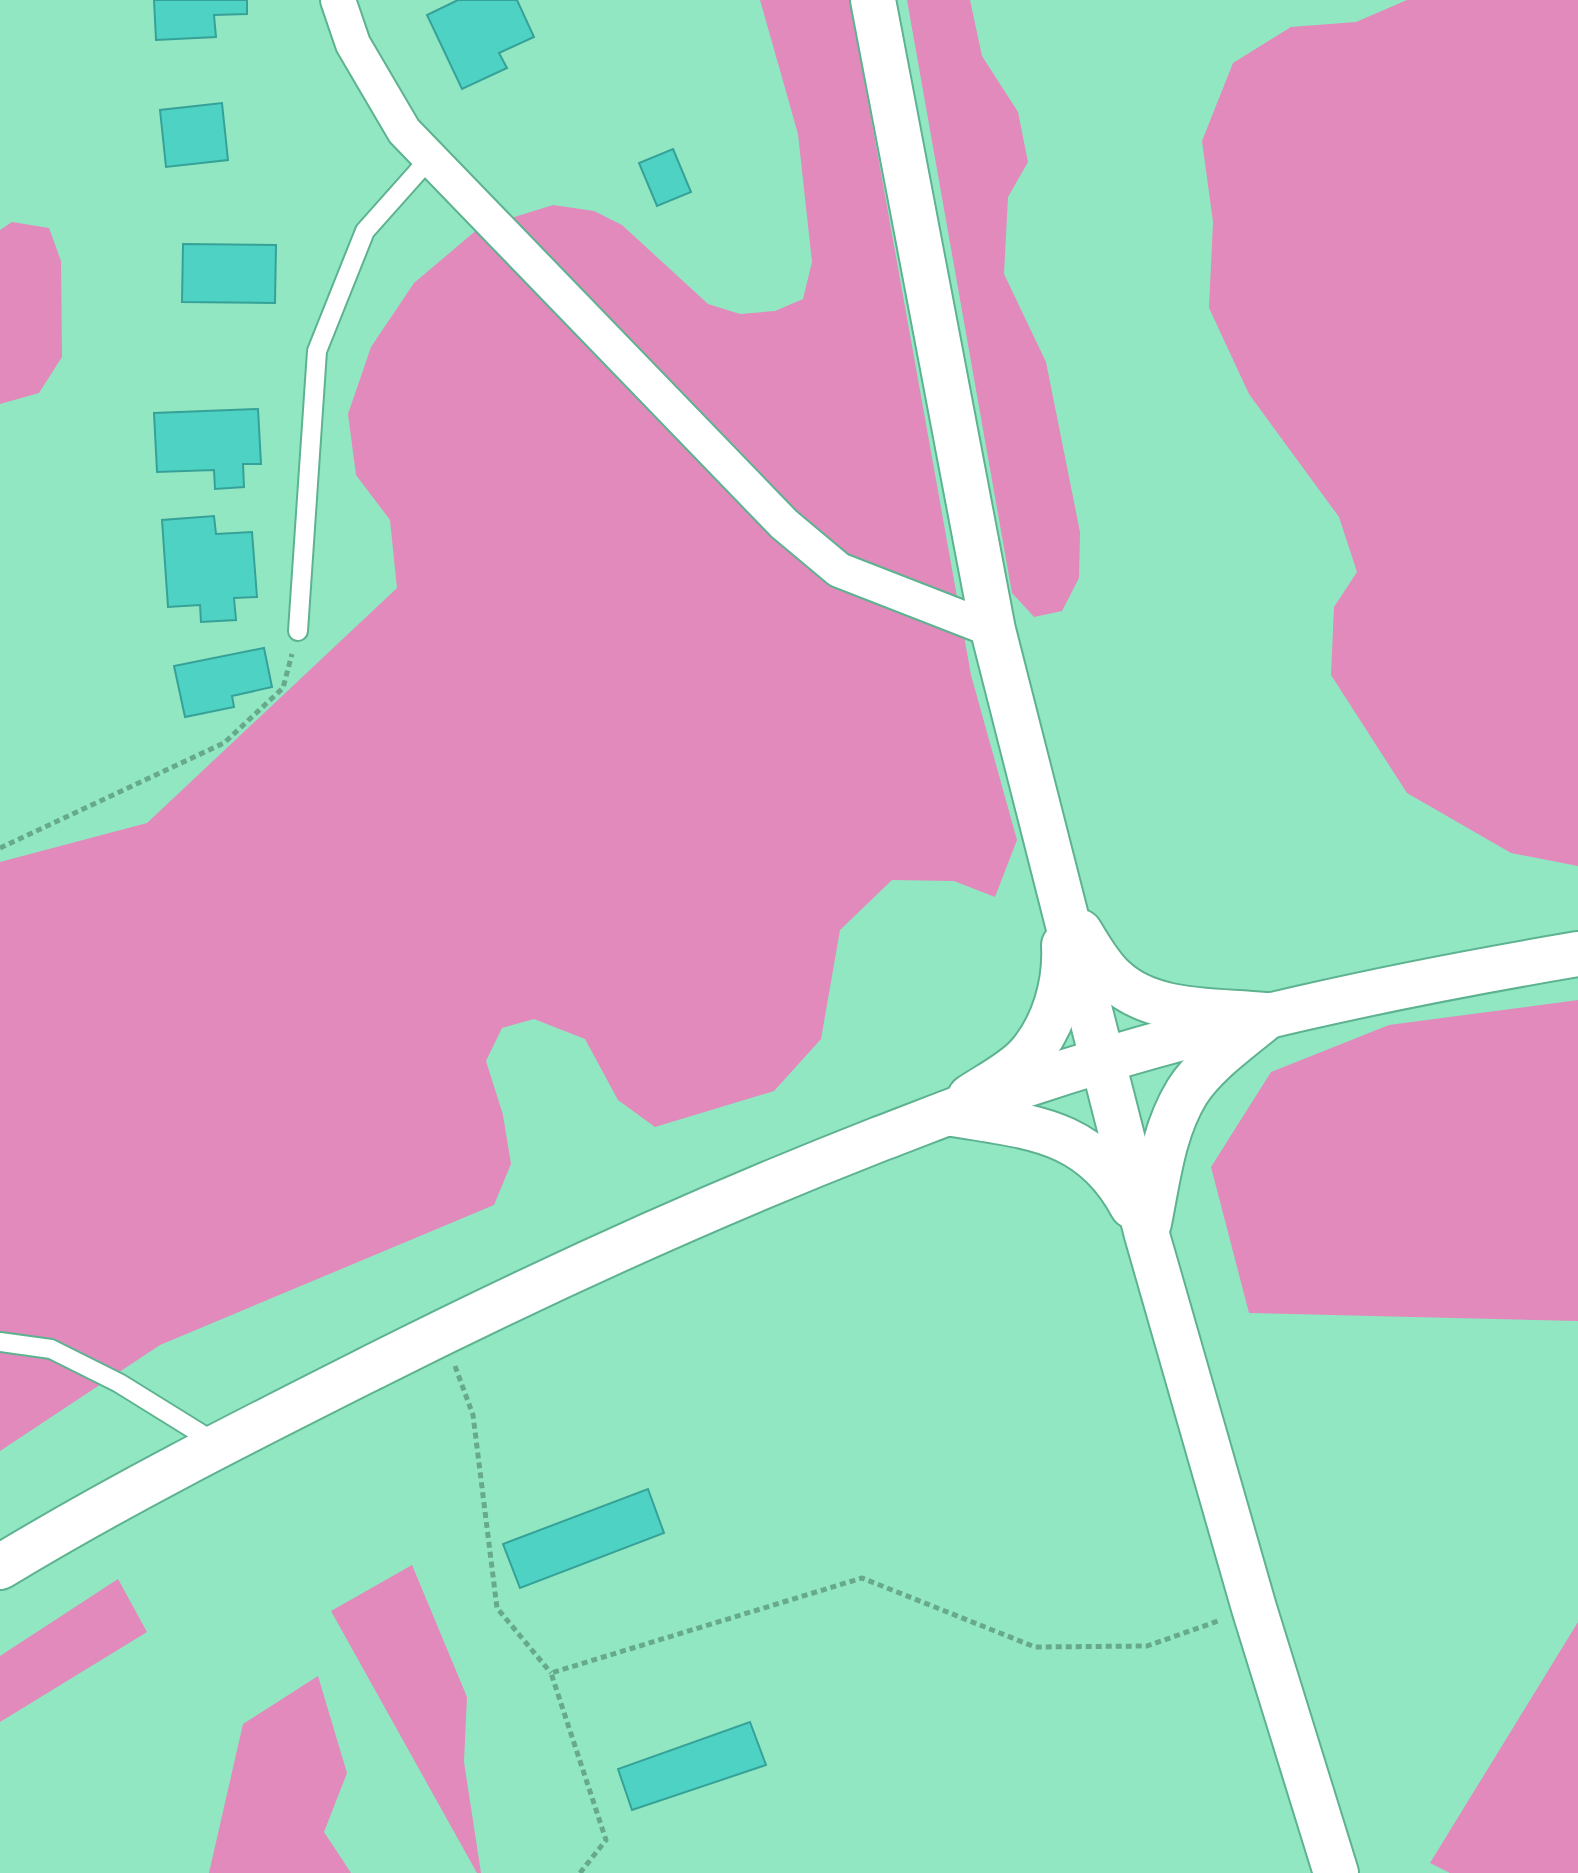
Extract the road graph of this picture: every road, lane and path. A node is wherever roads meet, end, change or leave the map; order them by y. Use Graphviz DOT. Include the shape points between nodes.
graph roads {
  1 [pos="338,0"];
  2 [pos="873,0"];
  3 [pos="430,158"];
  4 [pos="993,630"];
  5 [pos="298,631"];
  6 [pos="0,848"];
  7 [pos="1062,903"];
  8 [pos="1578,954"];
  9 [pos="1269,1015"];
  10 [pos="1103,1061"];
  11 [pos="948,1113"];
  12 [pos="1147,1235"];
  13 [pos="442,1332"];
  14 [pos="0,1342"];
  15 [pos="219,1445"];
  16 [pos="0,1567"];
  17 [pos="1254,1608"];
  18 [pos="551,1673"];
  19 [pos="580,1873"];
  20 [pos="1336,1873"];
  1 -- 3 [label="street" via="353,44 404,131"];
  2 -- 4 [label="street"];
  3 -- 4 [label="street" via="784,524 839,570"];
  3 -- 5 [label="lane" via="365,231 317,351"];
  4 -- 7 [label="street"];
  5 -- 6 [label="path" via="283,688 224,743"];
  7 -- 9 [label="street" via="1115,980 1144,997 1173,1007"];
  7 -- 10 [label="street"];
  7 -- 11 [label="street" via="1065,965 1046,1031 1026,1059"];
  8 -- 9 [label="street"];
  9 -- 10 [label="street"];
  9 -- 12 [label="street" via="1188,1090 1170,1127"];
  10 -- 11 [label="street"];
  10 -- 12 [label="street"];
  11 -- 12 [label="street" via="1069,1139 1121,1185"];
  11 -- 13 [label="street" via="721,1203"];
  12 -- 17 [label="street"];
  13 -- 15 [label="street"];
  13 -- 18 [label="path" via="473,1415 497,1608"];
  14 -- 15 [label="lane" via="51,1349 119,1383"];
  15 -- 16 [label="street"];
  17 -- 18 [label="path" via="1147,1646 1035,1647 862,1578"];
  17 -- 20 [label="street"];
  18 -- 19 [label="path" via="606,1840"];
}
